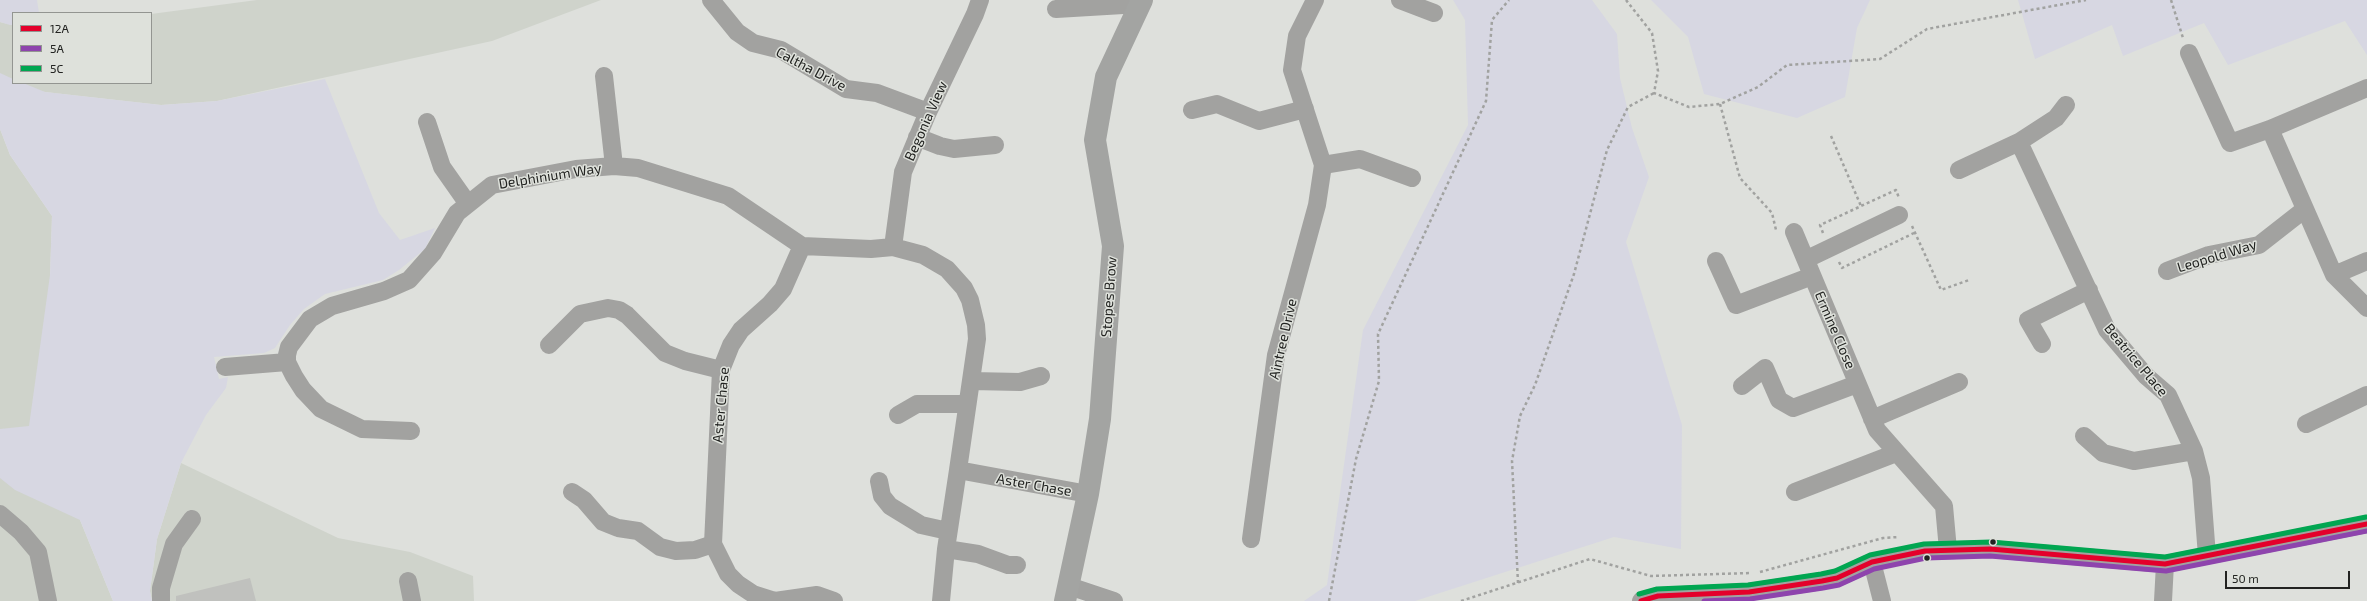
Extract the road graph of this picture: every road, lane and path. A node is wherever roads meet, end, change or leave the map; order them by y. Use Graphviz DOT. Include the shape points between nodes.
graph roads {
  1 [pos="711,0"];
  2 [pos="980,0"];
  3 [pos="1315,0"];
  4 [pos="1400,0"];
  5 [pos="1509,0"];
  6 [pos="1626,0"];
  7 [pos="2086,0"];
  8 [pos="2171,0"];
  9 [pos="1141,2"];
  10 [pos="1056,9"];
  11 [pos="1434,14"];
  12 [pos="2189,53"];
  13 [pos="604,76"];
  14 [pos="2367,88"];
  15 [pos="1654,93"];
  16 [pos="1720,104"];
  17 [pos="2066,105"];
  18 [pos="1305,109"];
  19 [pos="1192,110"];
  20 [pos="928,112"];
  21 [pos="427,122"];
  22 [pos="2270,129"];
  23 [pos="1831,136"];
  24 [pos="917,137"];
  25 [pos="2019,142"];
  26 [pos="995,145"];
  27 [pos="1323,165"];
  28 [pos="614,166"];
  29 [pos="1959,170"];
  30 [pos="1412,178"];
  31 [pos="468,204"];
  32 [pos="1861,206"];
  33 [pos="2305,209"];
  34 [pos="1899,215"];
  35 [pos="1794,232"];
  36 [pos="1914,233"];
  37 [pos="802,246"];
  38 [pos="893,247"];
  39 [pos="1830,248"];
  40 [pos="1716,261"];
  41 [pos="2367,261"];
  42 [pos="1809,268"];
  43 [pos="2167,271"];
  44 [pos="2334,276"];
  45 [pos="2089,290"];
  46 [pos="2367,308"];
  47 [pos="2042,344"];
  48 [pos="549,345"];
  49 [pos="287,362"];
  50 [pos="225,367"];
  51 [pos="721,370"];
  52 [pos="1041,376"];
  53 [pos="972,381"];
  54 [pos="1959,382"];
  55 [pos="1857,384"];
  56 [pos="1742,386"];
  57 [pos="2367,395"];
  58 [pos="968,404"];
  59 [pos="898,415"];
  60 [pos="1872,419"];
  61 [pos="2306,424"];
  62 [pos="411,431"];
  63 [pos="2084,436"];
  64 [pos="2194,451"];
  65 [pos="1896,453"];
  66 [pos="958,470"];
  67 [pos="879,482"];
  68 [pos="572,492"];
  69 [pos="1796,492"];
  70 [pos="1088,494"];
  71 [pos="0,514"];
  72 [pos="192,519"];
  73 [pos="2367,524"];
  74 [pos="948,531"];
  75 [pos="1904,537"];
  76 [pos="1251,539"];
  77 [pos="712,544"];
  78 [pos="946,549"];
  79 [pos="1948,550"];
  80 [pos="2206,556"];
  81 [pos="1872,562"];
  82 [pos="2164,564"];
  83 [pos="1017,565"];
  84 [pos="408,581"];
  85 [pos="1518,582"];
  86 [pos="1067,594"];
  87 [pos="48,601"];
  88 [pos="161,601"];
  89 [pos="412,601"];
  90 [pos="774,601"];
  91 [pos="834,601"];
  92 [pos="941,601"];
  93 [pos="1114,601"];
  94 [pos="1329,601"];
  95 [pos="1461,601"];
  96 [pos="1641,601"];
  97 [pos="1882,601"];
  98 [pos="2163,601"];
  1 -- 20 [label="street, Caltha Drive" via="737,32 753,43 781,50 846,89 877,93"];
  2 -- 20 [label="street, Begonia View" via="976,14"];
  3 -- 18 [label="street, Aintree Drive" via="1297,36 1292,70"];
  4 -- 11 [label="street"];
  5 -- 94 [label="path" via="1492,20 1486,101 1378,334 1380,381 1356,459"];
  6 -- 15 [label="path" via="1652,33 1658,70"];
  7 -- 16 [label="path" via="1927,29 1880,59 1787,66 1758,86"];
  8 -- 12 [label="path"];
  9 -- 10 [label="street"];
  9 -- 70 [label="main road, Stopes Brow" via="1106,78 1095,140 1113,246 1100,419"];
  12 -- 22 [label="street" via="2230,143"];
  13 -- 28 [label="street, Delphinium Way"];
  14 -- 22 [label="street"];
  15 -- 16 [label="path" via="1689,107"];
  15 -- 85 [label="path" via="1628,107 1607,150 1574,274 1535,385 1520,416 1512,461"];
  16 -- 35 [label="path" via="1740,178 1772,213 1778,238"];
  17 -- 25 [label="street" via="2056,118"];
  18 -- 19 [label="street" via="1259,121 1217,104"];
  18 -- 27 [label="street, Aintree Drive"];
  20 -- 24 [label="street, Begonia View"];
  21 -- 31 [label="street" via="442,167"];
  22 -- 33 [label="street"];
  23 -- 32 [label="path"];
  24 -- 26 [label="street" via="954,149"];
  24 -- 38 [label="street, Begonia View" via="903,172"];
  25 -- 29 [label="street"];
  25 -- 45 [label="street, Beatrice Place"];
  27 -- 30 [label="street" via="1360,159"];
  27 -- 76 [label="street, Aintree Drive" via="1317,205 1276,355"];
  28 -- 31 [label="street, Delphinium Way" via="576,169 492,185"];
  28 -- 37 [label="street, Delphinium Way" via="638,168 665,175 728,196"];
  31 -- 49 [label="street, Delphinium Way" via="457,213 433,253 409,280 384,291 332,306 310,319 289,347"];
  33 -- 43 [label="street, Leopold Way" via="2259,245 2209,255"];
  33 -- 44 [label="street"];
  34 -- 39 [label="street, Ermine Close"];
  35 -- 42 [label="street, Ermine Close"];
  36 -- 39 [label="path" via="1842,268"];
  37 -- 38 [label="street" via="871,249"];
  37 -- 51 [label="street, Aster Chase" via="783,289 741,330 731,345"];
  38 -- 53 [label="street" via="923,254 947,269 964,288 970,300 976,325"];
  39 -- 42 [label="street, Ermine Close"];
  40 -- 42 [label="street, Ermine Close" via="1736,304"];
  41 -- 44 [label="street"];
  42 -- 55 [label="street, Ermine Close"];
  44 -- 46 [label="street"];
  45 -- 47 [label="street" via="2028,320"];
  45 -- 64 [label="street, Beatrice Place" via="2107,330 2146,376 2168,395"];
  48 -- 51 [label="street" via="580,314 608,308 627,315 665,353"];
  49 -- 50 [label="street"];
  49 -- 62 [label="street" via="303,390 321,409 362,429"];
  51 -- 77 [label="street, Aster Chase"];
  52 -- 53 [label="street" via="1020,382"];
  53 -- 58 [label="street"];
  54 -- 60 [label="street"];
  55 -- 56 [label="street, Ermine Close" via="1794,408 1779,400 1765,368"];
  55 -- 60 [label="street, Ermine Close"];
  57 -- 61 [label="street"];
  58 -- 59 [label="street" via="917,404"];
  58 -- 66 [label="street"];
  60 -- 65 [label="street, Ermine Close" via="1876,430"];
  63 -- 64 [label="street" via="2103,453 2134,461"];
  64 -- 80 [label="street, Beatrice Place" via="2201,478"];
  65 -- 69 [label="street"];
  65 -- 79 [label="street, Ermine Close" via="1944,506"];
  66 -- 70 [label="street, Aster Chase"];
  66 -- 74 [label="street"];
  67 -- 74 [label="street" via="882,496 890,506 921,525"];
  68 -- 77 [label="street" via="584,500 603,522 643,533 660,546 676,551 695,550"];
  70 -- 86 [label="main road, Stopes Brow"];
  71 -- 87 [label="street" via="21,532 38,552"];
  72 -- 88 [label="street" via="174,544 161,588"];
  73 -- 80 [label="street"];
  74 -- 78 [label="street"];
  75 -- 85 [label="path" via="1883,538 1756,573 1652,576 1590,559"];
  77 -- 90 [label="street, Aster Chase" via="720,562 738,584 753,594"];
  78 -- 83 [label="street" via="978,554 1008,565"];
  78 -- 92 [label="street"];
  79 -- 81 [label="street" via="1902,555"];
  79 -- 82 [label="street" via="1990,549"];
  80 -- 82 [label="street"];
  81 -- 96 [label="street" via="1837,578 1822,581 1749,592 1658,596"];
  81 -- 97 [label="street"];
  82 -- 98 [label="street"];
  84 -- 89 [label="street"];
  85 -- 95 [label="path"];
  86 -- 93 [label="street"];
  90 -- 91 [label="street, Aster Chase" via="817,595"];
}
